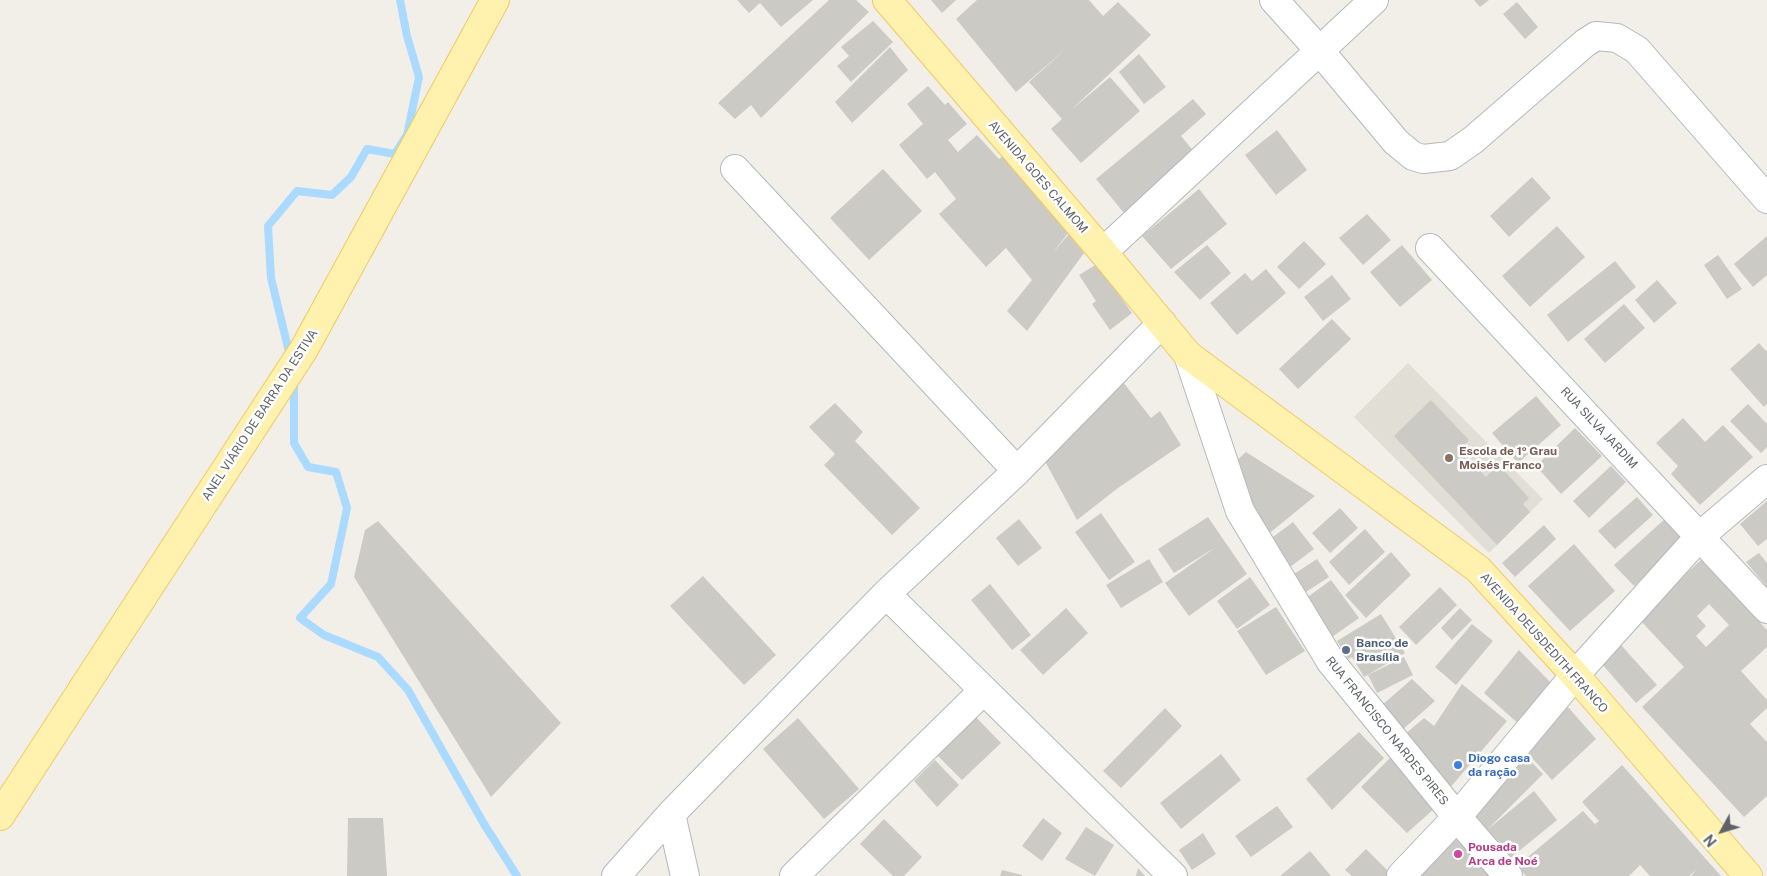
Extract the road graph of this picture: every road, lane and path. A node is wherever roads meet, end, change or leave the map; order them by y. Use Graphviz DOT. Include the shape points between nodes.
graph roads {
  1 [pos="495,0"];
  2 [pos="887,0"];
  3 [pos="1274,0"];
  4 [pos="1374,0"];
  5 [pos="1319,50"];
  6 [pos="735,169"];
  7 [pos="1767,199"];
  8 [pos="1430,248"];
  9 [pos="1103,252"];
  10 [pos="1162,323"];
  11 [pos="1188,355"];
  12 [pos="1017,471"];
  13 [pos="1767,479"];
  14 [pos="1700,536"];
  15 [pos="886,594"];
  16 [pos="1767,609"];
  17 [pos="1575,675"];
  18 [pos="984,690"];
  19 [pos="670,814"];
  20 [pos="0,816"];
  21 [pos="1457,817"];
  22 [pos="616,876"];
  23 [pos="685,876"];
  24 [pos="794,876"];
  25 [pos="1173,876"];
  26 [pos="1401,876"];
  27 [pos="1508,876"];
  28 [pos="1748,876"];
  1 -- 20 [label="main road, ANEL VIÁRIO DE BARRA DA ESTIVA" via="304,349"];
  2 -- 9 [label="main road, AVENIDA GOES CALMOM"];
  3 -- 5 [label="street"];
  4 -- 5 [label="street"];
  5 -- 7 [label="street" via="1404,150 1423,159 1437,159 1450,156 1473,140 1585,43 1596,36 1617,38 1637,50"];
  5 -- 9 [label="street"];
  6 -- 12 [label="street"];
  8 -- 14 [label="street, RUA SILVA JARDIM"];
  9 -- 10 [label="main road, AVENIDA GOES CALMOM"];
  10 -- 11 [label="main road, AVENIDA GOES CALMOM"];
  10 -- 12 [label="street"];
  11 -- 17 [label="main road, AVENIDA DEUSDEDITH FRANCO" via="1478,569"];
  11 -- 21 [label="street, RUA FRANCISCO NARDES PIRES" via="1240,511 1331,662"];
  12 -- 15 [label="street"];
  13 -- 14 [label="street"];
  14 -- 16 [label="street, RUA SILVA JARDIM"];
  14 -- 17 [label="street"];
  15 -- 18 [label="street"];
  15 -- 19 [label="street"];
  17 -- 21 [label="street"];
  17 -- 28 [label="main road, AVENIDA DEUSDEDITH FRANCO"];
  18 -- 24 [label="street"];
  18 -- 25 [label="street"];
  19 -- 22 [label="street"];
  19 -- 23 [label="street"];
  21 -- 26 [label="street"];
  21 -- 27 [label="street, RUA FRANCISCO NARDES PIRES"];
}
